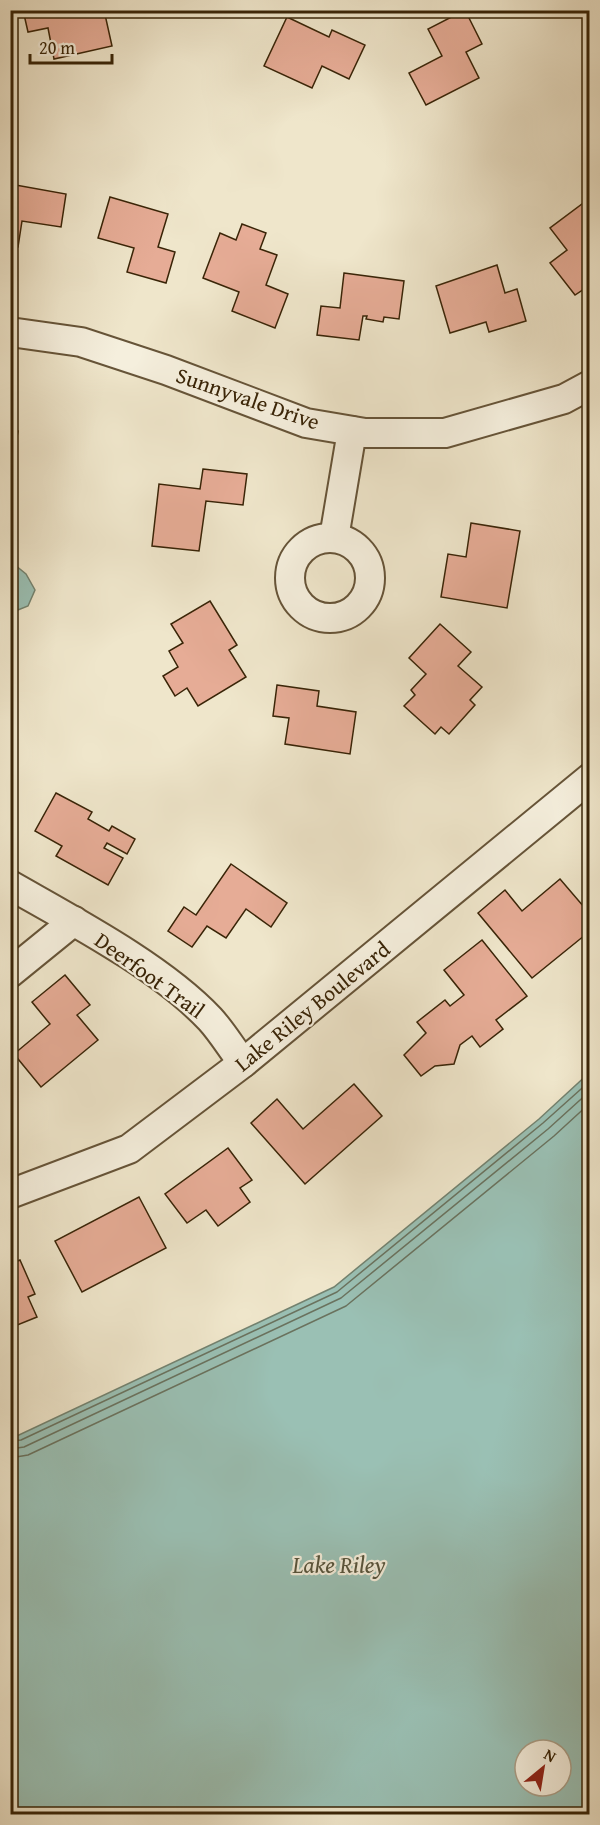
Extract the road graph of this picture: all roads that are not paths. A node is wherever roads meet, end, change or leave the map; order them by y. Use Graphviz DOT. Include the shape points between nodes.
graph roads {
  1 [pos="10,332"];
  2 [pos="590,385"];
  3 [pos="352,430"];
  4 [pos="334,538"];
  5 [pos="590,778"];
  6 [pos="10,885"];
  7 [pos="74,921"];
  8 [pos="10,973"];
  9 [pos="243,1063"];
  10 [pos="10,1194"];
  1 -- 3 [label="street, Sunnyvale Drive" via="81,342 306,423"];
  2 -- 3 [label="street, Sunnyvale Drive" via="564,399 445,433"];
  3 -- 4 [label="street"];
  5 -- 9 [label="street, Lake Riley Boulevard"];
  6 -- 7 [label="street, Deerfoot Trail"];
  7 -- 8 [label="street, Deerfoot Trail"];
  7 -- 9 [label="street, Deerfoot Trail" via="178,990 211,1019"];
  9 -- 10 [label="street, Lake Riley Boulevard" via="129,1149"];
}
